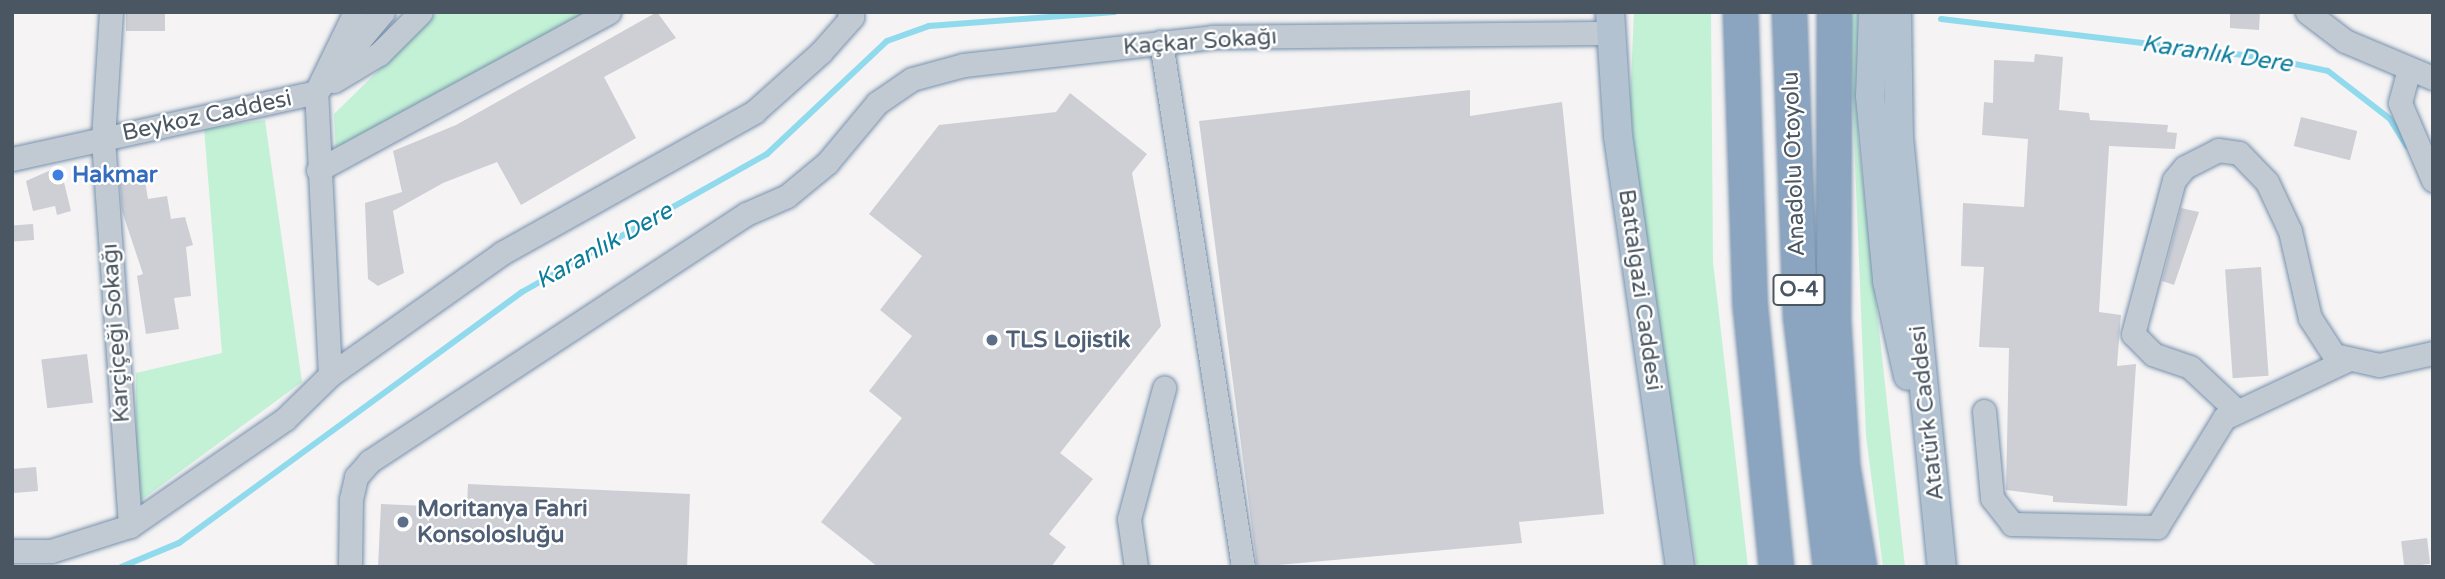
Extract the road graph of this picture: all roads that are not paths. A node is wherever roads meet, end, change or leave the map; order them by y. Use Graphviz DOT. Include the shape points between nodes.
graph roads {
  1 [pos="111,12"];
  2 [pos="355,12"];
  3 [pos="383,12"];
  4 [pos="421,12"];
  5 [pos="609,12"];
  6 [pos="849,12"];
  7 [pos="1740,12"];
  8 [pos="1789,12"];
  9 [pos="1834,12"];
  10 [pos="1873,12"];
  11 [pos="1897,12"];
  12 [pos="2307,12"];
  13 [pos="1611,22"];
  14 [pos="1161,43"];
  15 [pos="2409,69"];
  16 [pos="2433,78"];
  17 [pos="316,92"];
  18 [pos="103,139"];
  19 [pos="12,159"];
  20 [pos="317,170"];
  21 [pos="2433,180"];
  22 [pos="2433,353"];
  23 [pos="2347,360"];
  24 [pos="330,375"];
  25 [pos="1164,388"];
  26 [pos="1984,411"];
  27 [pos="2237,411"];
  28 [pos="1938,515"];
  29 [pos="130,526"];
  30 [pos="12,551"];
  31 [pos="350,567"];
  32 [pos="1136,567"];
  33 [pos="1243,567"];
  34 [pos="1680,567"];
  35 [pos="1776,567"];
  36 [pos="1830,567"];
  37 [pos="1859,567"];
  38 [pos="1942,567"];
  1 -- 18 [label="street, Karçiçeği Sokağı"];
  2 -- 17 [label="street, Beykoz Caddesi"];
  3 -- 17 [label="street"];
  4 -- 17 [label="street" via="379,54"];
  5 -- 20 [label="street"];
  6 -- 24 [label="street" via="821,52 754,112 502,253"];
  7 -- 35 [label="highway, O-4" via="1750,307"];
  8 -- 36 [label="highway, Anadolu Otoyolu / O-4" via="1800,315"];
  9 -- 37 [label="highway" via="1833,321 1842,465"];
  10 -- 28 [label="main road, Atatürk Caddesi" via="1870,96 1887,281"];
  11 -- 28 [label="main road, Atatürk Caddesi" via="1899,138"];
  12 -- 15 [label="street" via="2345,41"];
  13 -- 14 [label="street, Kaçkar Sokağı"];
  13 -- 34 [label="main road, Battalgazi Caddesi" via="1618,136"];
  14 -- 31 [label="street, Kaçkar Sokağı" via="926,73 877,103 827,163 787,196 746,214 370,461 356,477 351,499"];
  14 -- 33 [label="street"];
  15 -- 16 [label="street"];
  15 -- 21 [label="street" via="2400,103"];
  17 -- 18 [label="street, Beykoz Caddesi"];
  17 -- 20 [label="street"];
  18 -- 19 [label="street, Beykoz Caddesi"];
  18 -- 29 [label="street, Karçiçeği Sokağı"];
  20 -- 24 [label="street"];
  22 -- 23 [label="street" via="2379,365"];
  23 -- 27 [label="street"];
  23 -- 27 [label="street" via="2334,355 2310,318 2290,231 2260,171 2230,150 2204,155 2174,180 2133,334 2153,354 2190,367"];
  24 -- 29 [label="street" via="285,419"];
  25 -- 32 [label="street" via="1129,519"];
  26 -- 27 [label="street" via="1992,498 2012,524 2157,527 2213,431"];
  28 -- 38 [label="main road"];
  29 -- 30 [label="street" via="51,551"];
}
